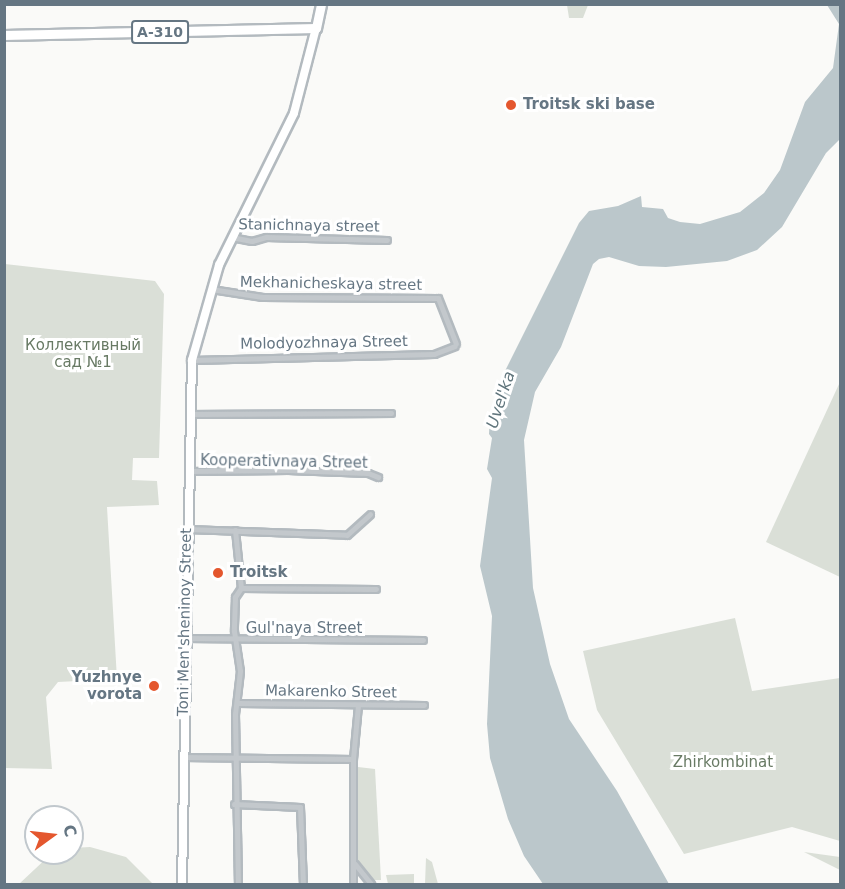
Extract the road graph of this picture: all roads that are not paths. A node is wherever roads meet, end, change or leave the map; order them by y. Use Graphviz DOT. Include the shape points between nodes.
graph roads {
  1 [pos="321,4"];
  2 [pos="316,28"];
  3 [pos="4,35"];
  4 [pos="231,237"];
  5 [pos="387,240"];
  6 [pos="210,289"];
  7 [pos="456,345"];
  8 [pos="192,360"];
  9 [pos="391,413"];
  10 [pos="189,414"];
  11 [pos="188,471"];
  12 [pos="378,477"];
  13 [pos="370,514"];
  14 [pos="187,529"];
  15 [pos="235,530"];
  16 [pos="241,588"];
  17 [pos="376,589"];
  18 [pos="185,638"];
  19 [pos="236,640"];
  20 [pos="423,640"];
  21 [pos="238,703"];
  22 [pos="358,705"];
  23 [pos="424,705"];
  24 [pos="183,758"];
  25 [pos="235,759"];
  26 [pos="353,759"];
  27 [pos="234,804"];
  28 [pos="354,863"];
  29 [pos="182,885"];
  30 [pos="238,885"];
  31 [pos="303,885"];
  32 [pos="353,885"];
  33 [pos="371,885"];
  1 -- 2 [label="highway"];
  2 -- 3 [label="highway, А-310"];
  2 -- 4 [label="main road, Toni Men'sheninoy Street" via="289,126"];
  4 -- 5 [label="street, Stanichnaya street"];
  4 -- 6 [label="main road, Toni Men'sheninoy Street"];
  6 -- 7 [label="street, Mekhanicheskaya street" via="262,297 438,297"];
  6 -- 8 [label="main road, Toni Men'sheninoy Street"];
  7 -- 8 [label="street, Molodyozhnaya Street" via="434,354"];
  8 -- 10 [label="main road, Toni Men'sheninoy Street"];
  9 -- 10 [label="street"];
  10 -- 11 [label="main road, Toni Men'sheninoy Street"];
  11 -- 12 [label="street, Kooperativnaya Street" via="368,473"];
  11 -- 14 [label="main road, Toni Men'sheninoy Street"];
  13 -- 15 [label="street" via="347,535"];
  14 -- 15 [label="street"];
  14 -- 18 [label="main road, Toni Men'sheninoy Street"];
  15 -- 16 [label="street"];
  16 -- 17 [label="street"];
  16 -- 19 [label="street" via="235,597"];
  18 -- 19 [label="street, Gul'naya Street"];
  18 -- 24 [label="main road, Toni Men'sheninoy Street"];
  19 -- 20 [label="street, Gul'naya Street"];
  19 -- 21 [label="street" via="240,671"];
  21 -- 22 [label="street, Makarenko Street"];
  21 -- 25 [label="street"];
  22 -- 23 [label="street, Makarenko Street"];
  22 -- 26 [label="street"];
  24 -- 25 [label="street"];
  24 -- 29 [label="main road, Toni Men'sheninoy Street"];
  25 -- 26 [label="street"];
  25 -- 27 [label="street"];
  26 -- 28 [label="street"];
  27 -- 30 [label="street"];
  27 -- 31 [label="street" via="300,807"];
  28 -- 32 [label="street"];
  28 -- 33 [label="street"];
}
